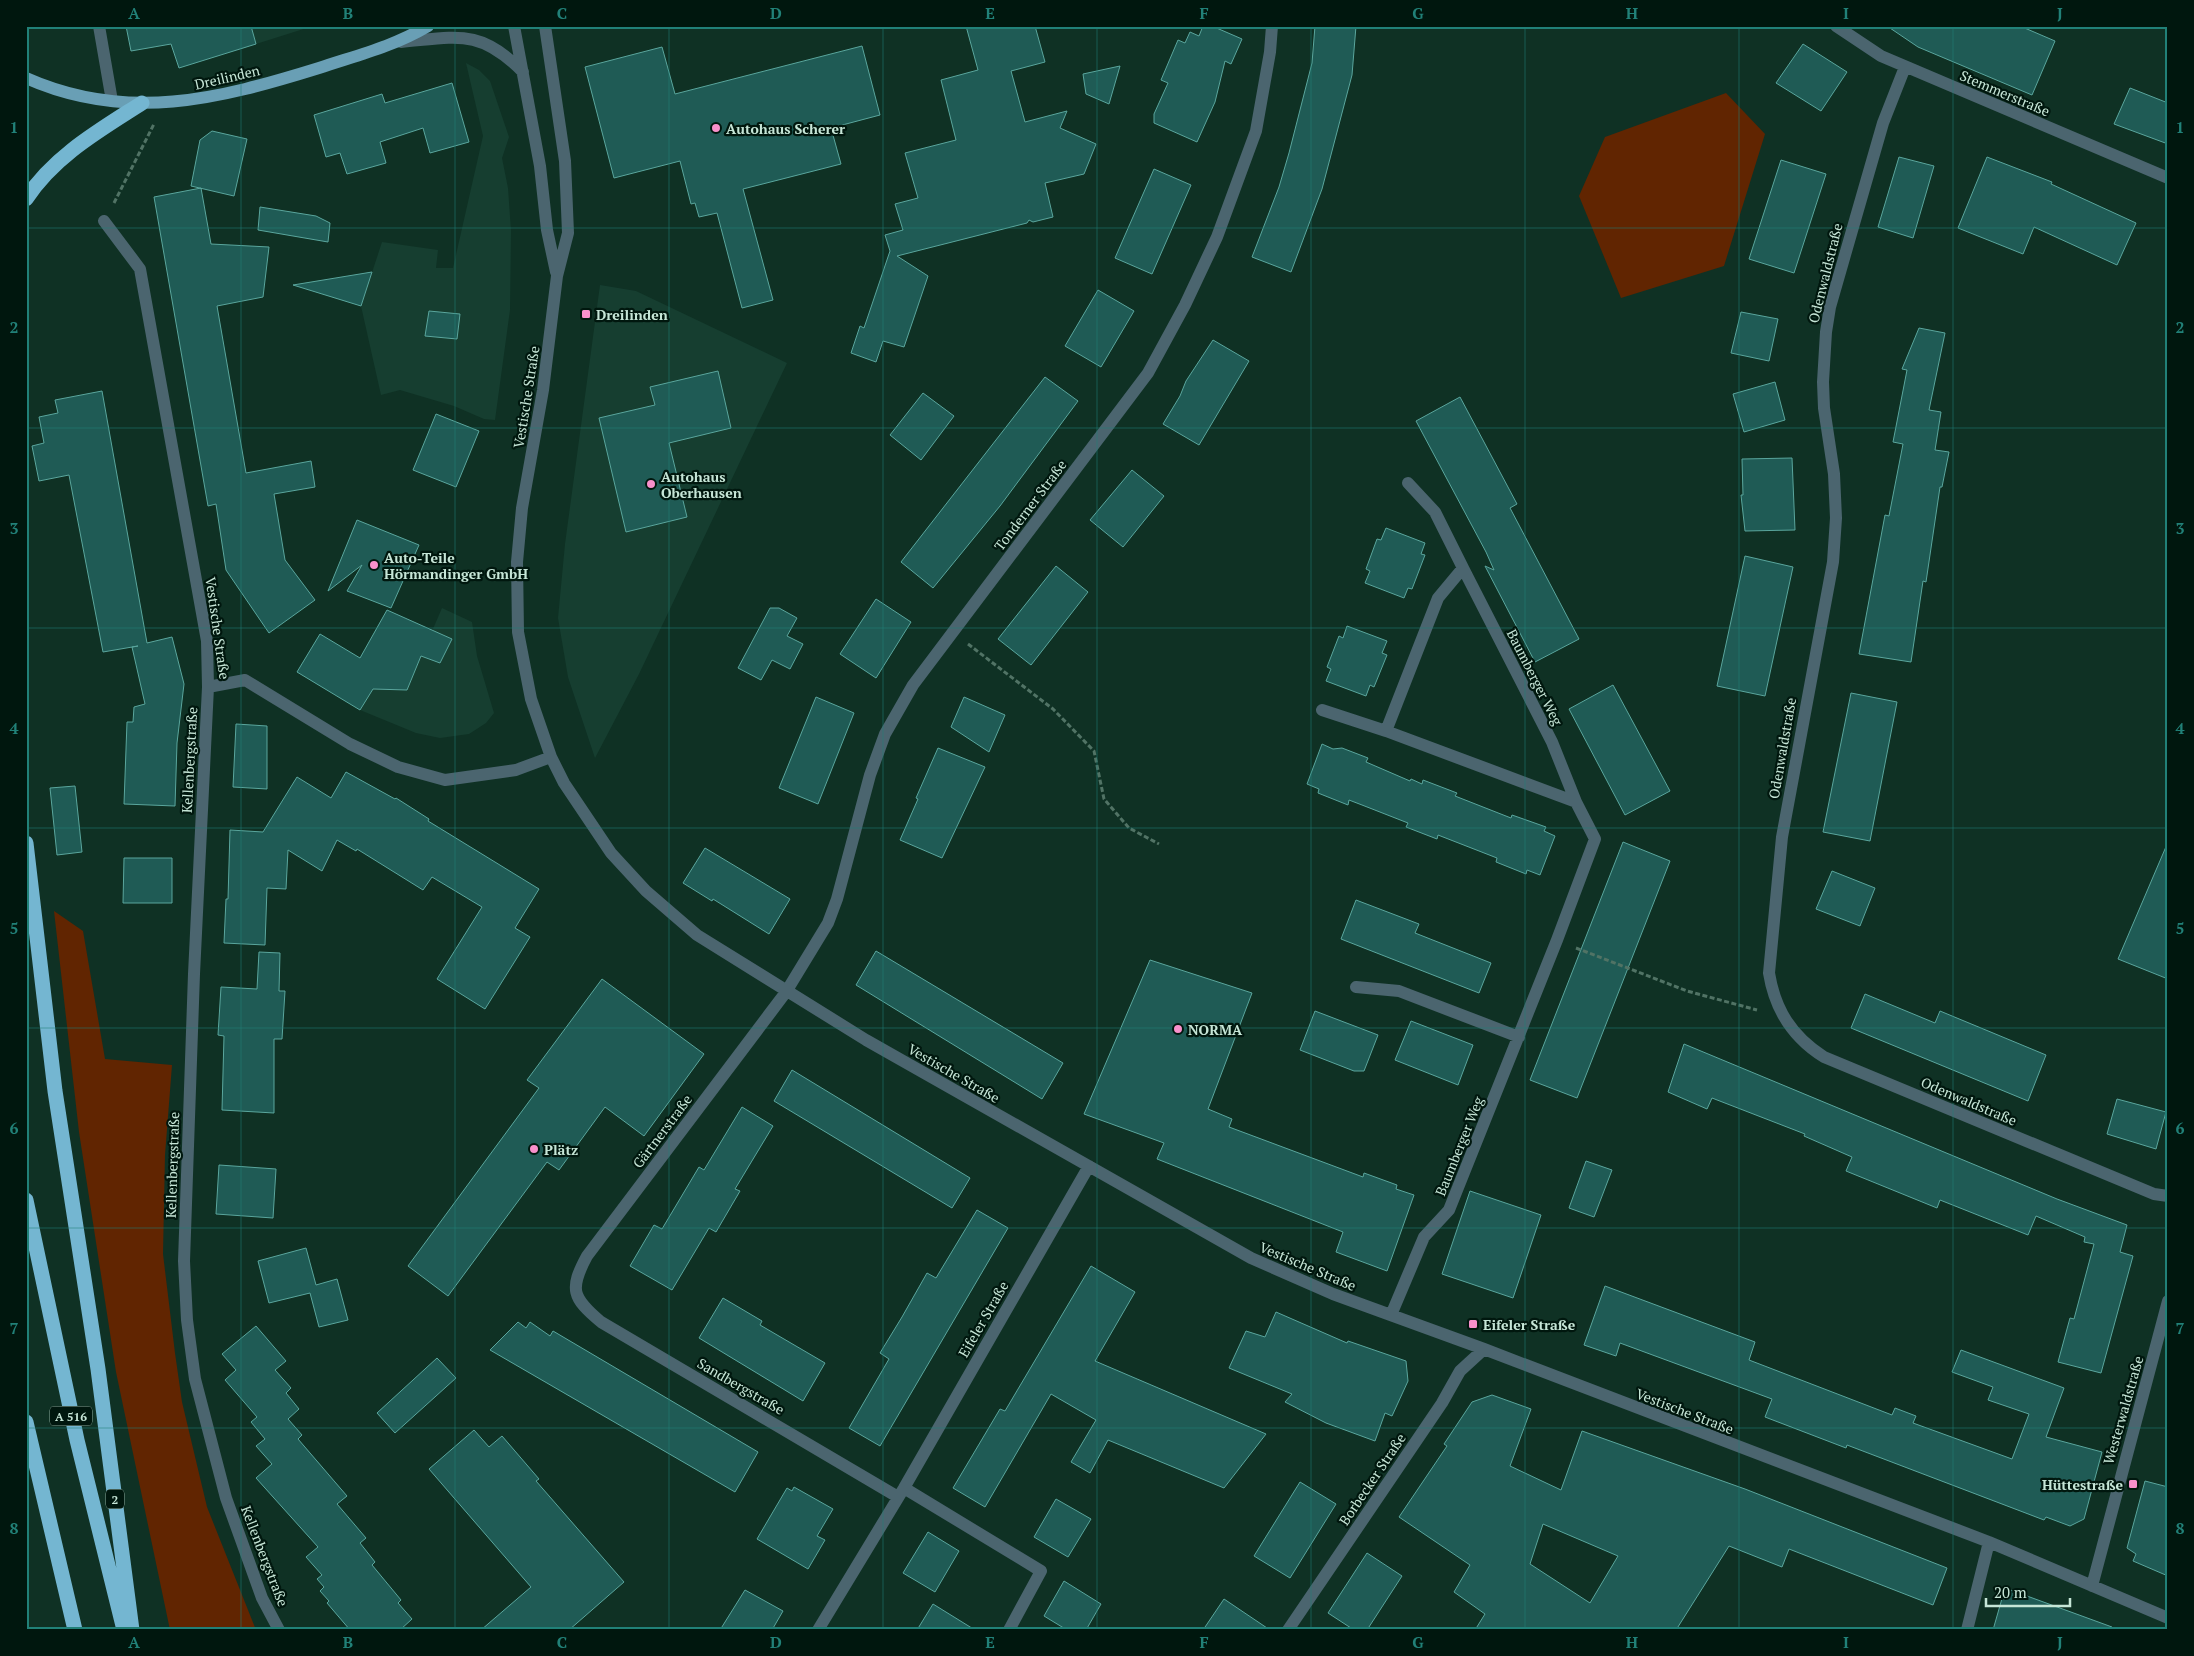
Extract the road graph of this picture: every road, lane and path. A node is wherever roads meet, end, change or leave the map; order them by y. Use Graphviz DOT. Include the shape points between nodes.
graph roads {
  1 [pos="99,26"];
  2 [pos="428,26"];
  3 [pos="514,26"];
  4 [pos="545,26"];
  5 [pos="1272,26"];
  6 [pos="1836,26"];
  7 [pos="401,42"];
  8 [pos="1905,67"];
  9 [pos="523,72"];
  10 [pos="26,78"];
  11 [pos="112,101"];
  12 [pos="142,103"];
  13 [pos="164,103"];
  14 [pos="2168,178"];
  15 [pos="26,199"];
  16 [pos="104,222"];
  17 [pos="557,276"];
  18 [pos="1408,483"];
  19 [pos="1463,568"];
  20 [pos="945,642"];
  21 [pos="208,687"];
  22 [pos="1322,710"];
  23 [pos="1386,731"];
  24 [pos="551,756"];
  25 [pos="1576,802"];
  26 [pos="26,843"];
  27 [pos="1159,844"];
  28 [pos="1557,940"];
  29 [pos="1356,987"];
  30 [pos="786,992"];
  31 [pos="1782,1016"];
  32 [pos="1519,1036"];
  33 [pos="1089,1166"];
  34 [pos="2168,1196"];
  35 [pos="26,1200"];
  36 [pos="576,1294"];
  37 [pos="2168,1301"];
  38 [pos="1391,1315"];
  39 [pos="1484,1349"];
  40 [pos="26,1422"];
  41 [pos="26,1473"];
  42 [pos="901,1493"];
  43 [pos="1989,1542"];
  44 [pos="53,1544"];
  45 [pos="2092,1586"];
  46 [pos="2168,1618"];
  47 [pos="75,1630"];
  48 [pos="124,1630"];
  49 [pos="132,1630"];
  50 [pos="279,1630"];
  51 [pos="818,1630"];
  52 [pos="1009,1630"];
  53 [pos="1288,1630"];
  54 [pos="1967,1630"];
  1 -- 11 [label="street"];
  2 -- 7 [label="main road, Dreilinden"];
  3 -- 9 [label="street, Vestische Straße"];
  4 -- 17 [label="street, Vestische Straße" via="565,161 568,233"];
  5 -- 20 [label="street, Tonderner Straße" via="1256,131 1216,236 1180,314 1148,373"];
  6 -- 8 [label="street, Stemmerstraße" via="1881,56"];
  7 -- 9 [label="street" via="467,37 493,46"];
  7 -- 13 [label="main road, Dreilinden" via="259,86 193,101"];
  8 -- 14 [label="street, Stemmerstraße"];
  8 -- 31 [label="street, Odenwaldstraße" via="1883,123 1830,307 1826,332 1824,408 1834,474 1834,562 1782,837 1769,973 1772,995"];
  9 -- 17 [label="street, Vestische Straße"];
  10 -- 11 [label="main road, Dreilinden" via="69,94"];
  11 -- 12 [label="main road, Dreilinden"];
  12 -- 13 [label="main road, Dreilinden"];
  12 -- 15 [label="highway" via="62,158"];
  13 -- 16 [label="path"];
  16 -- 21 [label="street, Vestische Straße" via="140,269 207,641"];
  17 -- 24 [label="street, Vestische Straße" via="543,390 522,508 517,562 517,609 522,654 531,699"];
  18 -- 19 [label="street, Baumberger Weg" via="1435,512"];
  19 -- 23 [label="street" via="1438,598"];
  19 -- 25 [label="street, Baumberger Weg" via="1552,742"];
  20 -- 27 [label="path" via="969,644 1053,709 1094,751 1104,799 1129,828"];
  20 -- 30 [label="street, Tonderner Straße" via="913,685 885,734 857,817 838,899 828,923"];
  21 -- 24 [label="street, Vestische Straße" via="245,680 350,744 398,767 445,780 516,770"];
  21 -- 50 [label="street, Kellenbergstraße" via="192,1014 184,1261 187,1320 195,1379 226,1498 262,1598"];
  22 -- 23 [label="street"];
  23 -- 25 [label="street"];
  24 -- 30 [label="street, Vestische Straße" via="578,807 610,853 646,891 698,935"];
  25 -- 28 [label="street, Baumberger Weg" via="1595,839"];
  26 -- 49 [label="highway, 2" via="54,1091 98,1369"];
  28 -- 31 [label="path" via="1687,992"];
  28 -- 32 [label="street, Baumberger Weg"];
  29 -- 32 [label="street" via="1399,990"];
  30 -- 33 [label="street, Vestische Straße"];
  30 -- 36 [label="street, Gärtnerstraße" via="588,1256 577,1274"];
  31 -- 34 [label="street, Odenwaldstraße" via="1799,1038 1824,1057 2154,1194"];
  32 -- 38 [label="street, Baumberger Weg" via="1449,1210 1424,1238"];
  33 -- 38 [label="street, Vestische Straße" via="1251,1258"];
  33 -- 42 [label="street, Eifeler Straße"];
  35 -- 48 [label="highway, A 516" via="77,1440"];
  36 -- 42 [label="street, Sandbergstraße" via="585,1309 601,1322"];
  37 -- 45 [label="street, Westerwaldstraße"];
  38 -- 39 [label="street, Vestische Straße"];
  39 -- 43 [label="street, Vestische Straße"];
  39 -- 53 [label="street, Borbecker Straße" via="1460,1371 1442,1403"];
  40 -- 44 [label="highway"];
  41 -- 44 [label="highway"];
  42 -- 51 [label="street, Eifeler Straße"];
  42 -- 52 [label="street" via="1041,1571"];
  43 -- 45 [label="street, Vestische Straße"];
  43 -- 54 [label="street"];
  44 -- 47 [label="highway"];
  45 -- 46 [label="street, Vestische Straße"];
}
